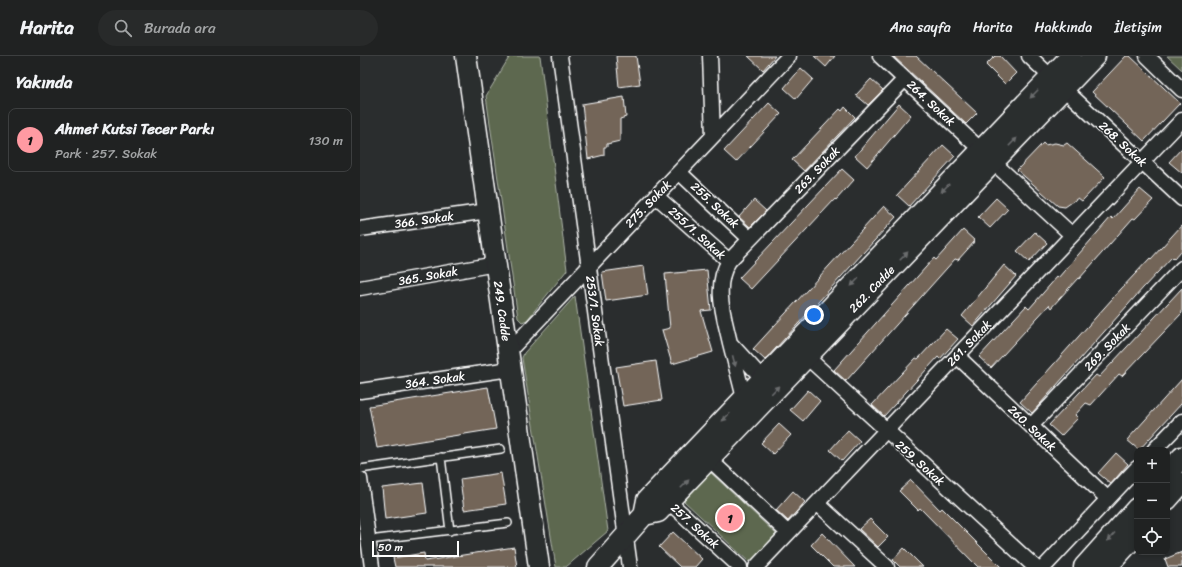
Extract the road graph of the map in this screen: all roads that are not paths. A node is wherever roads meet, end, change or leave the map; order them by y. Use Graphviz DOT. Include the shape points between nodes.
graph roads {
  1 [pos="466,56"];
  2 [pos="560,56"];
  3 [pos="710,56"];
  4 [pos="789,56"];
  5 [pos="880,56"];
  6 [pos="1029,56"];
  7 [pos="1071,56"];
  8 [pos="1095,56"];
  9 [pos="1147,56"];
  10 [pos="905,79"];
  11 [pos="1058,83"];
  12 [pos="1182,90"];
  13 [pos="1182,120"];
  14 [pos="713,136"];
  15 [pos="987,156"];
  16 [pos="1142,162"];
  17 [pos="679,172"];
  18 [pos="656,196"];
  19 [pos="1182,199"];
  20 [pos="488,211"];
  21 [pos="360,229"];
  22 [pos="1072,236"];
  23 [pos="750,239"];
  24 [pos="729,261"];
  25 [pos="496,264"];
  26 [pos="589,266"];
  27 [pos="1182,268"];
  28 [pos="360,288"];
  29 [pos="730,343"];
  30 [pos="957,356"];
  31 [pos="807,357"];
  32 [pos="509,360"];
  33 [pos="762,379"];
  34 [pos="360,391"];
  35 [pos="744,398"];
  36 [pos="1182,421"];
  37 [pos="1031,426"];
  38 [pos="885,431"];
  39 [pos="1157,447"];
  40 [pos="501,449"];
  41 [pos="441,457"];
  42 [pos="1182,457"];
  43 [pos="709,459"];
  44 [pos="360,469"];
  45 [pos="1134,471"];
  46 [pos="1170,471"];
  47 [pos="360,479"];
  48 [pos="1182,483"];
  49 [pos="1170,497"];
  50 [pos="1108,499"];
  51 [pos="668,502"];
  52 [pos="817,503"];
  53 [pos="1134,511"];
  54 [pos="644,515"];
  55 [pos="508,524"];
  56 [pos="450,531"];
  57 [pos="788,533"];
  58 [pos="626,536"];
  59 [pos="1134,537"];
  60 [pos="368,540"];
  61 [pos="372,567"];
  62 [pos="539,567"];
  63 [pos="598,567"];
  64 [pos="630,567"];
  65 [pos="740,567"];
  66 [pos="756,567"];
  67 [pos="887,567"];
  68 [pos="1035,567"];
  69 [pos="1044,567"];
  70 [pos="1084,567"];
  71 [pos="1107,567"];
  1 -- 20 [label="street, 249. Cadde"];
  2 -- 26 [label="street, 253/1. Sokak"];
  3 -- 14 [label="street"];
  4 -- 14 [label="street, 275. Sokak"];
  5 -- 10 [label="street, 264. Sokak"];
  6 -- 11 [label="street, 268. Sokak"];
  7 -- 11 [label="street, 262. Cadde"];
  8 -- 11 [label="street, 262. Cadde"];
  9 -- 12 [label="street"];
  10 -- 15 [label="street, 264. Sokak"];
  10 -- 23 [label="street, 263. Sokak"];
  11 -- 15 [label="street, 262. Cadde"];
  11 -- 16 [label="street, 268. Sokak"];
  13 -- 16 [label="street, 261. Sokak"];
  14 -- 17 [label="street, 275. Sokak"];
  15 -- 22 [label="street, 264. Sokak"];
  31 -- 15 [label="street, 262. Cadde, one-way"];
  15 -- 33 [label="street, 262. Cadde, one-way"];
  16 -- 19 [label="street, 268. Sokak"];
  16 -- 22 [label="street, 261. Sokak"];
  17 -- 18 [label="street, 275. Sokak"];
  17 -- 23 [label="street, 255. Sokak"];
  18 -- 24 [label="street, 255/1. Sokak"];
  18 -- 26 [label="street, 275. Sokak"];
  20 -- 21 [label="street, 366. Sokak"];
  20 -- 25 [label="street, 249. Cadde"];
  22 -- 30 [label="street, 261. Sokak"];
  23 -- 24 [label="street, 263. Sokak"];
  24 -- 29 [label="street, 255/1. Sokak" via="724,268 721,301"];
  25 -- 28 [label="street, 365. Sokak"];
  25 -- 32 [label="street, 249. Cadde"];
  26 -- 32 [label="street, 275. Sokak"];
  26 -- 58 [label="street, 253/1. Sokak"];
  27 -- 37 [label="street, 269. Sokak"];
  29 -- 33 [label="street, 255/1. Sokak"];
  29 -- 35 [label="street, 255/1. Sokak, one-way"];
  30 -- 37 [label="street, 260. Sokak"];
  30 -- 38 [label="street, 261. Sokak"];
  31 -- 38 [label="street, 259. Sokak"];
  43 -- 31 [label="street, 262. Cadde, one-way"];
  32 -- 34 [label="street, 364. Sokak"];
  32 -- 62 [label="street, 249. Cadde"];
  33 -- 35 [label="street, 262. Cadde"];
  35 -- 54 [label="street, 262. Cadde, one-way" via="647,500"];
  36 -- 39 [label="street"];
  37 -- 50 [label="street, 260. Sokak"];
  38 -- 52 [label="street, 261. Sokak"];
  38 -- 68 [label="street, 259. Sokak"];
  40 -- 41 [label="lane"];
  41 -- 44 [label="lane"];
  41 -- 56 [label="lane"];
  42 -- 46 [label="street"];
  51 -- 43 [label="street, 262. Cadde, one-way"];
  43 -- 57 [label="street"];
  45 -- 50 [label="street"];
  47 -- 60 [label="street"];
  48 -- 49 [label="street"];
  50 -- 69 [label="street"];
  51 -- 54 [label="street, 262. Cadde" via="658,512"];
  51 -- 65 [label="street, 257. Sokak"];
  52 -- 57 [label="street, 261. Sokak"];
  52 -- 67 [label="street"];
  53 -- 70 [label="street, one-way"];
  54 -- 58 [label="street, 262. Cadde"];
  55 -- 56 [label="lane"];
  56 -- 60 [label="lane"];
  57 -- 66 [label="street, 261. Sokak"];
  58 -- 63 [label="street, 262. Cadde"];
  58 -- 64 [label="street, 253/1. Sokak"];
  59 -- 71 [label="street"];
  60 -- 61 [label="street"];
}
